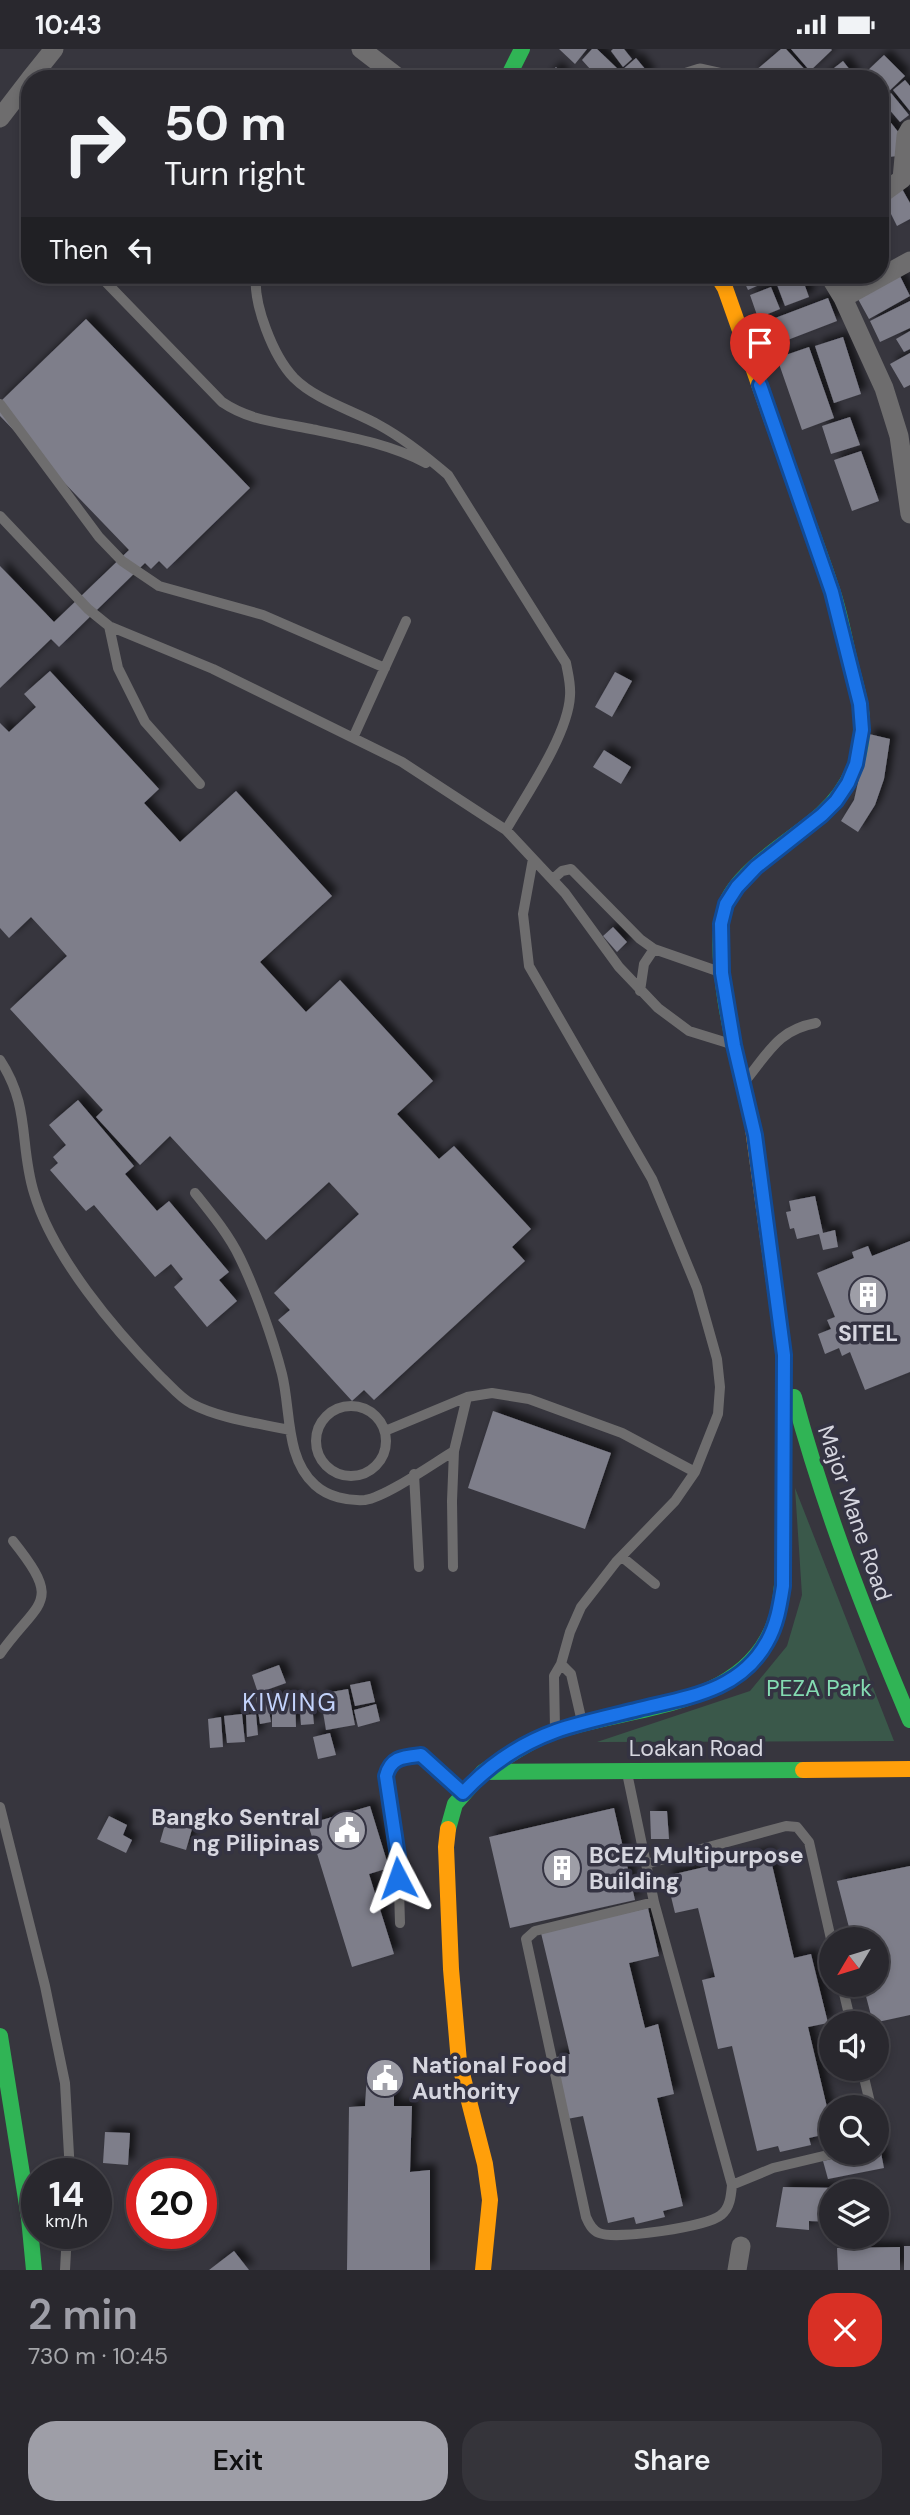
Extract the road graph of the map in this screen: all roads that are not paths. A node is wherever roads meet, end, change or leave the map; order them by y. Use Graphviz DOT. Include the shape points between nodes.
graph roads {
  1 [pos="54,49"];
  2 [pos="361,49"];
  3 [pos="522,49"];
  4 [pos="37,70"];
  5 [pos="388,70"];
  6 [pos="512,70"];
  7 [pos="21,90"];
  8 [pos="1,114"];
  9 [pos="910,129"];
  10 [pos="889,188"];
  11 [pos="910,261"];
  12 [pos="889,273"];
  13 [pos="108,284"];
  14 [pos="255,284"];
  15 [pos="723,284"];
  16 [pos="834,284"];
  17 [pos="868,284"];
  18 [pos="843,298"];
  19 [pos="0,404"];
  20 [pos="448,475"];
  21 [pos="908,476"];
  22 [pos="910,514"];
  23 [pos="0,516"];
  24 [pos="406,621"];
  25 [pos="109,626"];
  26 [pos="385,668"];
  27 [pos="353,738"];
  28 [pos="200,784"];
  29 [pos="506,830"];
  30 [pos="533,859"];
  31 [pos="553,879"];
  32 [pos="654,949"];
  33 [pos="722,973"];
  34 [pos="640,991"];
  35 [pos="817,1023"];
  36 [pos="734,1045"];
  37 [pos="0,1061"];
  38 [pos="744,1083"];
  39 [pos="195,1193"];
  40 [pos="784,1355"];
  41 [pos="467,1397"];
  42 [pos="290,1430"];
  43 [pos="385,1431"];
  44 [pos="454,1451"];
  45 [pos="695,1472"];
  46 [pos="414,1474"];
  47 [pos="13,1541"];
  48 [pos="622,1557"];
  49 [pos="419,1567"];
  50 [pos="453,1567"];
  51 [pos="655,1584"];
  52 [pos="0,1654"];
  53 [pos="561,1664"];
  54 [pos="910,1720"];
  55 [pos="583,1724"];
  56 [pos="556,1731"];
  57 [pos="910,1769"];
  58 [pos="626,1770"];
  59 [pos="483,1772"];
  60 [pos="463,1793"];
  61 [pos="0,1807"];
  62 [pos="646,1864"];
  63 [pos="654,1902"];
  64 [pos="400,1923"];
  65 [pos="828,1927"];
  66 [pos="0,2036"];
  67 [pos="819,2157"];
  68 [pos="69,2158"];
  69 [pos="732,2185"];
  70 [pos="741,2246"];
  71 [pos="66,2249"];
  72 [pos="34,2270"];
  73 [pos="65,2270"];
  74 [pos="483,2270"];
  75 [pos="737,2270"];
  1 -- 4 [label="street"];
  2 -- 5 [label="street"];
  3 -- 6 [label="main road"];
  7 -- 8 [label="street"];
  9 -- 10 [label="street" via="902,179"];
  11 -- 12 [label="street"];
  13 -- 20 [label="lane" via="222,402 240,414 404,451"];
  14 -- 20 [label="lane" via="266,328 294,378 379,425"];
  15 -- 33 [label="main road, Loakan Road" via="832,592 860,704 862,730 856,764 836,801 756,867 726,904 721,924"];
  16 -- 18 [label="street"];
  17 -- 18 [label="street"];
  18 -- 21 [label="street" via="884,388"];
  19 -- 26 [label="lane" via="122,561 159,586 263,615"];
  20 -- 29 [label="lane" via="548,631 566,663 570,681 570,698 555,742"];
  21 -- 22 [label="street"];
  23 -- 25 [label="lane"];
  24 -- 26 [label="lane"];
  25 -- 27 [label="lane" via="213,669"];
  25 -- 28 [label="lane" via="118,668 145,722"];
  26 -- 27 [label="lane"];
  27 -- 29 [label="lane" via="402,762"];
  29 -- 30 [label="lane"];
  30 -- 31 [label="lane"];
  30 -- 45 [label="lane" via="523,914 529,966 652,1179 697,1288 717,1359 718,1414"];
  31 -- 32 [label="lane" via="567,869 576,873"];
  31 -- 34 [label="lane"];
  32 -- 33 [label="lane"];
  32 -- 34 [label="lane" via="644,964"];
  33 -- 36 [label="main road, Loakan Road"];
  34 -- 36 [label="lane" via="675,1023"];
  35 -- 38 [label="lane" via="787,1033"];
  36 -- 38 [label="main road, Loakan Road"];
  37 -- 42 [label="lane" via="17,1092 34,1192 59,1248 98,1305 148,1363 191,1403"];
  38 -- 40 [label="main road, Loakan Road"];
  39 -- 42 [label="lane" via="222,1228 250,1281 282,1374"];
  40 -- 54 [label="main road, Major Mane Road" via="809,1455 852,1581"];
  40 -- 55 [label="main road, Loakan Road" via="783,1586 767,1642 741,1674 720,1687"];
  41 -- 43 [label="lane"];
  41 -- 44 [label="lane"];
  41 -- 45 [label="lane" via="492,1393 529,1399 622,1433"];
  42 -- 46 [label="lane" via="305,1471 314,1485 332,1496 367,1500"];
  43 -- 43 [label="lane" via="386,1449 377,1465 363,1473 343,1475 326,1467 317,1451 316,1432 325,1416 340,1406 359,1406 375,1415"];
  44 -- 46 [label="lane"];
  44 -- 50 [label="lane"];
  45 -- 48 [label="lane" via="675,1501"];
  46 -- 49 [label="lane"];
  47 -- 52 [label="lane" via="37,1572 43,1596 30,1620"];
  48 -- 51 [label="lane"];
  48 -- 53 [label="lane" via="581,1607"];
  53 -- 55 [label="lane" via="571,1674"];
  53 -- 56 [label="lane" via="554,1676"];
  55 -- 56 [label="main road, Loakan Road"];
  56 -- 59 [label="main road, Loakan Road" via="520,1747"];
  57 -- 58 [label="main road, Loakan Road"];
  58 -- 59 [label="main road, Loakan Road"];
  58 -- 62 [label="lane"];
  59 -- 60 [label="main road, Loakan Road"];
  60 -- 64 [label="lane" via="421,1755 401,1757 389,1765 386,1776 398,1856"];
  60 -- 74 [label="main road, Loakan Road" via="449,1822 446,1847 451,1969 459,2062 490,2200"];
  61 -- 68 [label="lane" via="46,1986 65,2083"];
  62 -- 63 [label="lane"];
  62 -- 65 [label="lane" via="786,1826 797,1827 808,1842"];
  63 -- 69 [label="lane"];
  63 -- 69 [label="lane" via="535,1931 526,1939 586,2217 597,2232 614,2235 699,2224 726,2209"];
  66 -- 72 [label="main road"];
  67 -- 69 [label="lane" via="773,2168"];
  70 -- 75 [label="street"];
  71 -- 73 [label="lane"];
}
